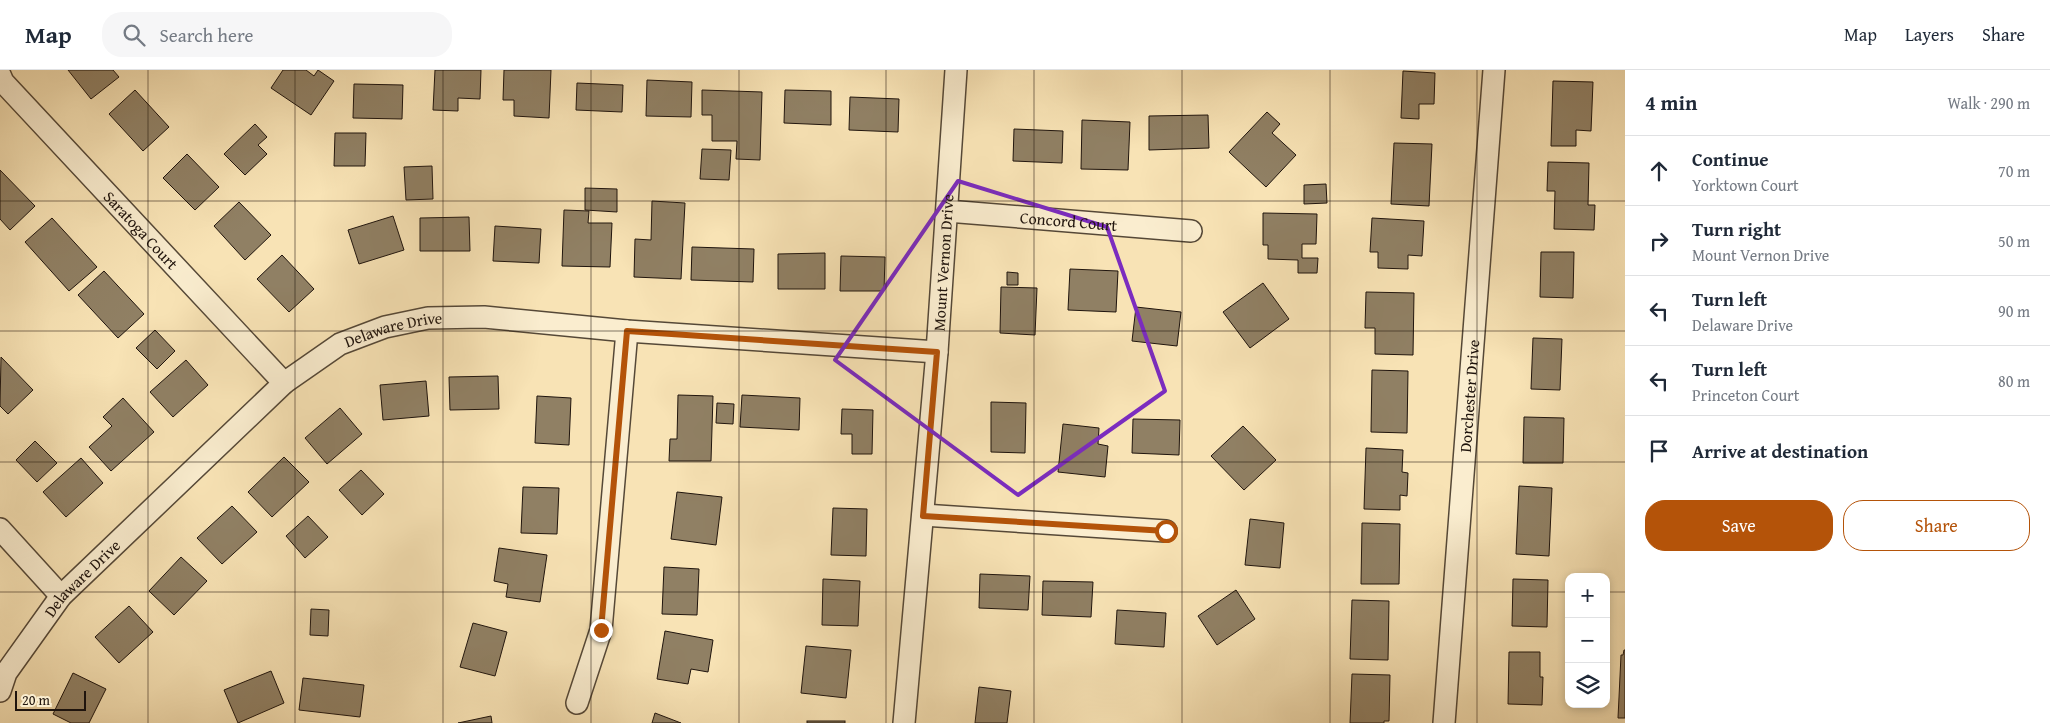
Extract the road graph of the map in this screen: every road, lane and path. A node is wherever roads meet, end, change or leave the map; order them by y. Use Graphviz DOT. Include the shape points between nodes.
graph roads {
  1 [pos="956,70"];
  2 [pos="1494,70"];
  3 [pos="0,75"];
  4 [pos="947,211"];
  5 [pos="1191,231"];
  6 [pos="627,331"];
  7 [pos="937,352"];
  8 [pos="284,383"];
  9 [pos="923,516"];
  10 [pos="0,529"];
  11 [pos="1166,531"];
  12 [pos="61,596"];
  13 [pos="0,692"];
  14 [pos="577,703"];
  15 [pos="904,723"];
  16 [pos="1444,723"];
  1 -- 4 [label="street, Mount Vernon Drive"];
  2 -- 16 [label="street, Dorchester Drive"];
  3 -- 8 [label="street, Saratoga Court" via="3,82"];
  4 -- 5 [label="street, Concord Court"];
  4 -- 7 [label="street, Mount Vernon Drive"];
  6 -- 7 [label="street, Delaware Drive"];
  6 -- 8 [label="street, Delaware Drive" via="484,317 428,318 385,327 340,344"];
  6 -- 14 [label="street" via="601,630"];
  7 -- 9 [label="street, Mount Vernon Drive"];
  8 -- 12 [label="street, Delaware Drive"];
  9 -- 11 [label="street"];
  9 -- 15 [label="street, Mount Vernon Drive"];
  10 -- 12 [label="street"];
  12 -- 13 [label="street, Delaware Drive" via="6,672"];
}
